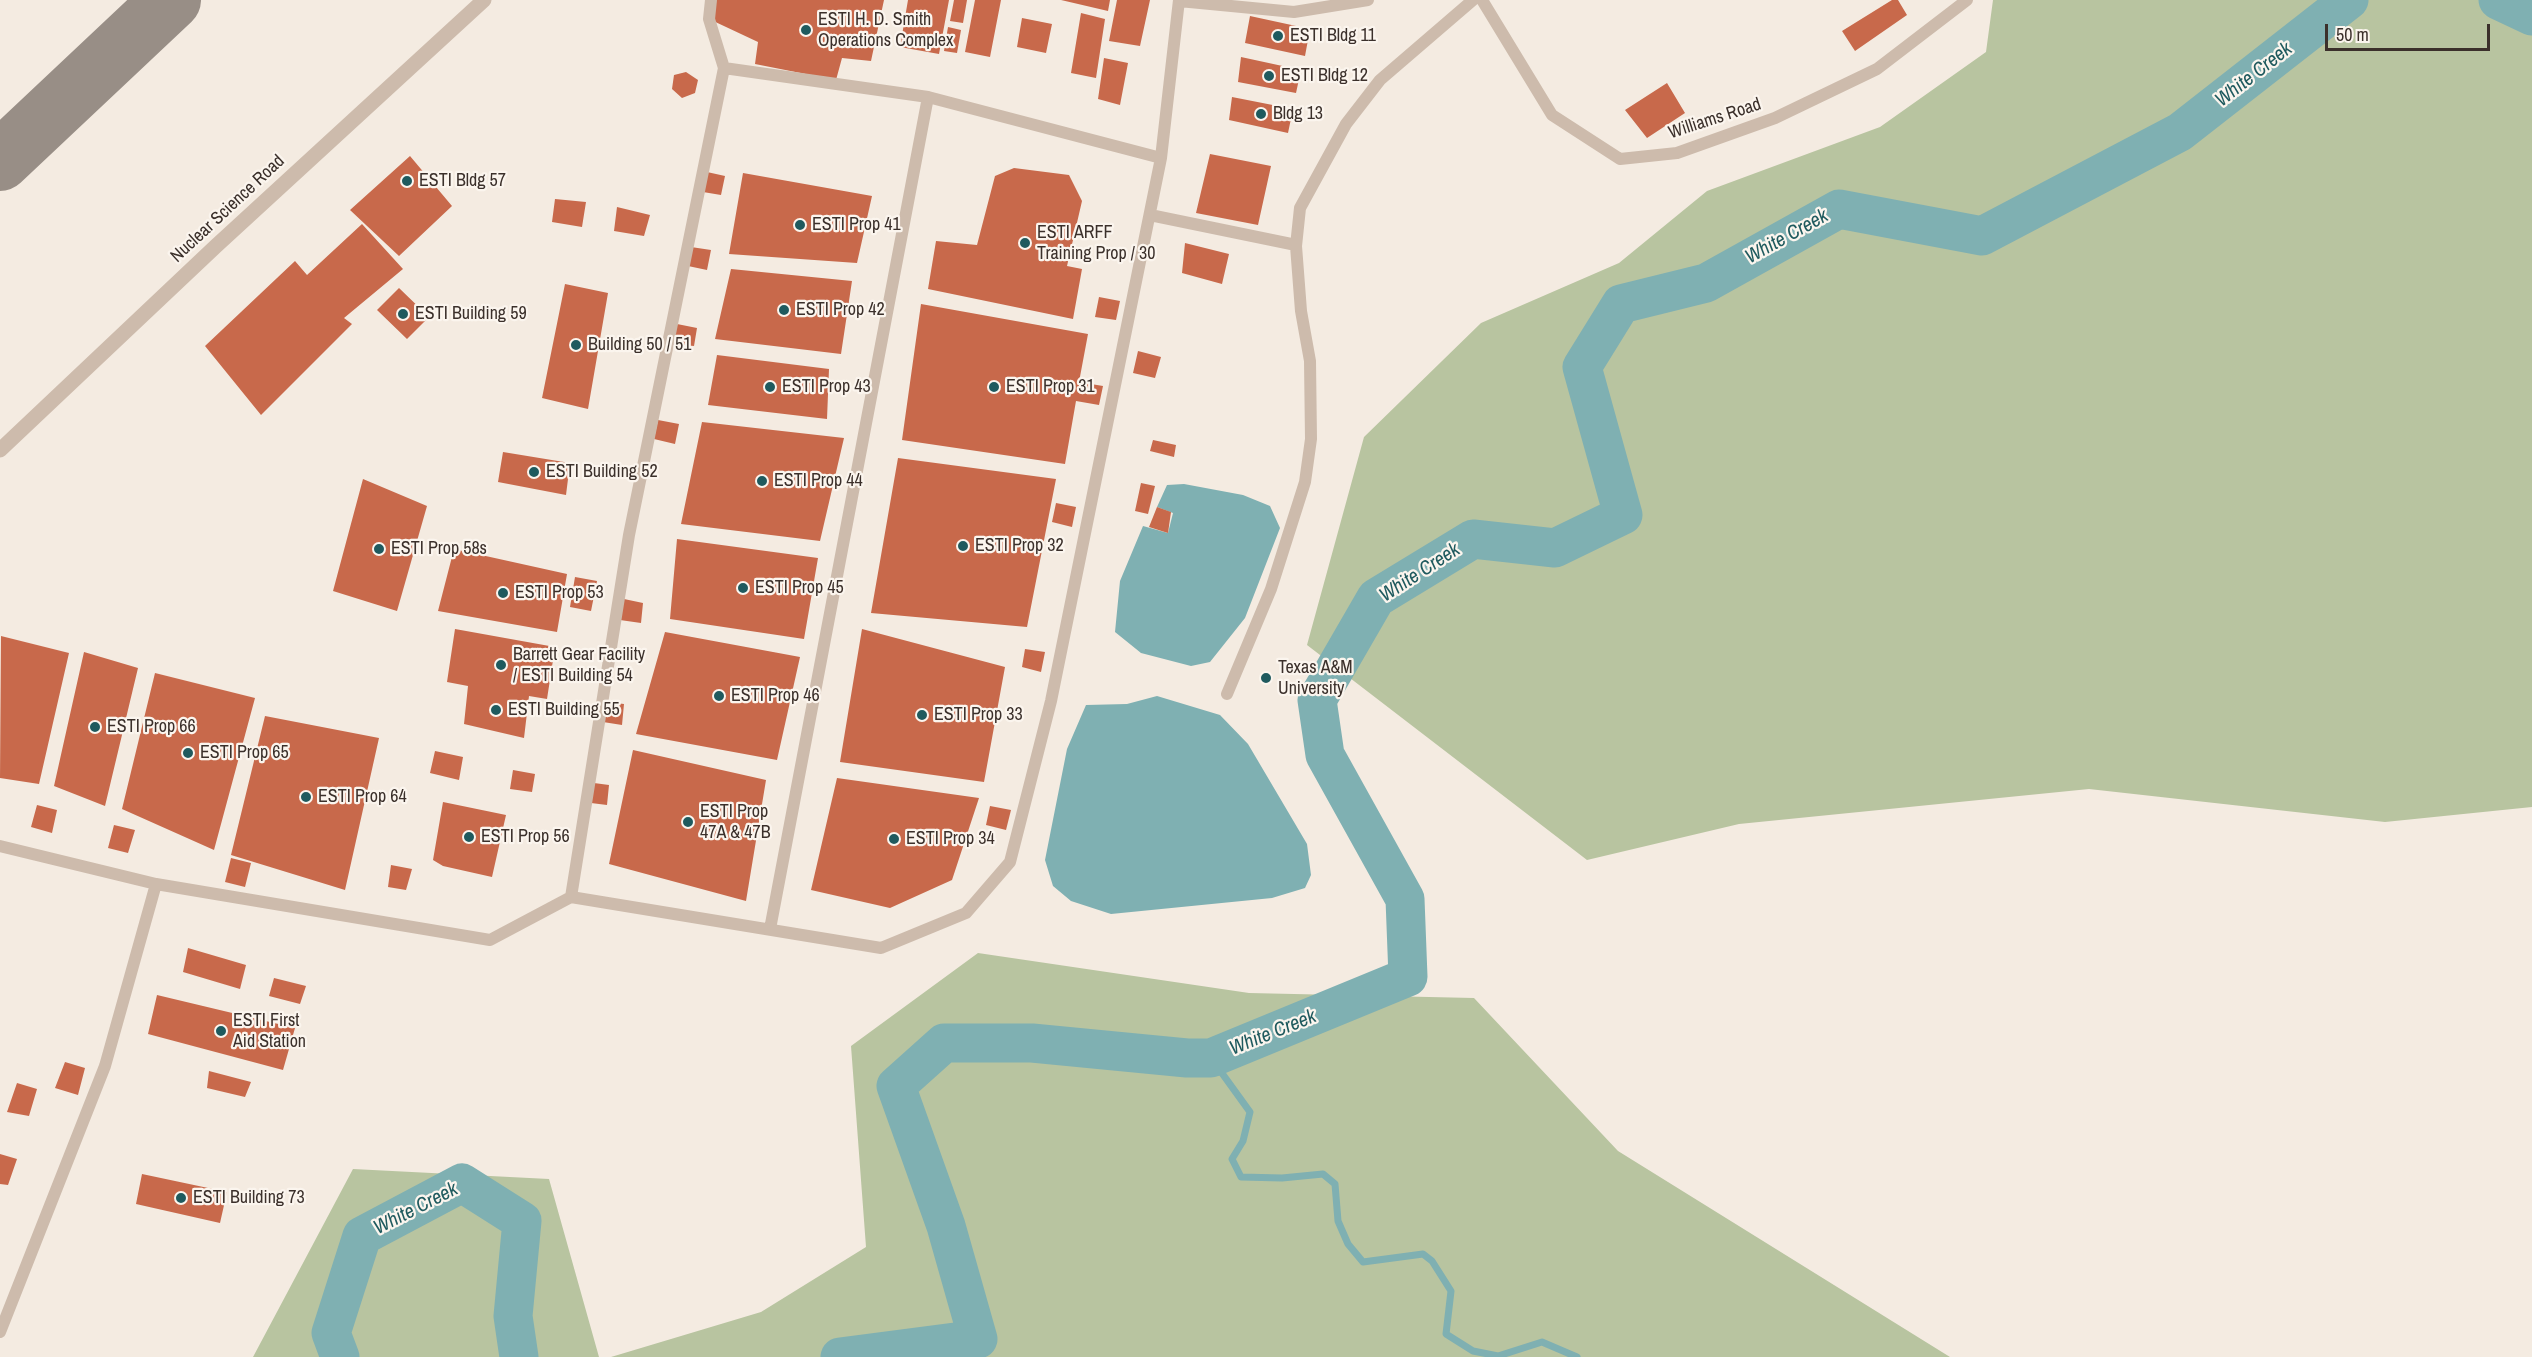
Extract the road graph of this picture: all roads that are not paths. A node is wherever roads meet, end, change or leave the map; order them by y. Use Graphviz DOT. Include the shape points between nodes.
graph roads {
  1 [pos="484,0"];
  2 [pos="711,0"];
  3 [pos="1179,0"];
  4 [pos="1368,0"];
  5 [pos="1473,0"];
  6 [pos="1482,0"];
  7 [pos="1967,0"];
  8 [pos="724,68"];
  9 [pos="928,97"];
  10 [pos="1161,158"];
  11 [pos="1150,215"];
  12 [pos="1296,244"];
  13 [pos="0,450"];
  14 [pos="1227,694"];
  15 [pos="0,846"];
  16 [pos="156,884"];
  17 [pos="571,897"];
  18 [pos="770,929"];
  19 [pos="0,1332"];
  1 -- 13 [label="street, Nuclear Science Road"];
  2 -- 8 [label="lane" via="709,19"];
  3 -- 4 [label="lane" via="1294,12"];
  3 -- 10 [label="lane"];
  5 -- 12 [label="lane" via="1380,80 1346,124 1300,208"];
  6 -- 7 [label="lane, Williams Road" via="1552,116 1620,159 1677,153 1775,118 1877,69"];
  8 -- 9 [label="lane"];
  8 -- 17 [label="lane" via="629,536"];
  9 -- 10 [label="lane"];
  9 -- 18 [label="lane"];
  10 -- 11 [label="lane"];
  11 -- 12 [label="lane"];
  11 -- 18 [label="lane" via="1051,701 1010,862 966,913 881,948"];
  12 -- 14 [label="lane" via="1300,311 1310,361 1311,439 1305,482 1271,589"];
  15 -- 16 [label="lane"];
  16 -- 17 [label="lane" via="490,940"];
  16 -- 19 [label="lane" via="105,1066"];
  17 -- 18 [label="lane"];
}
